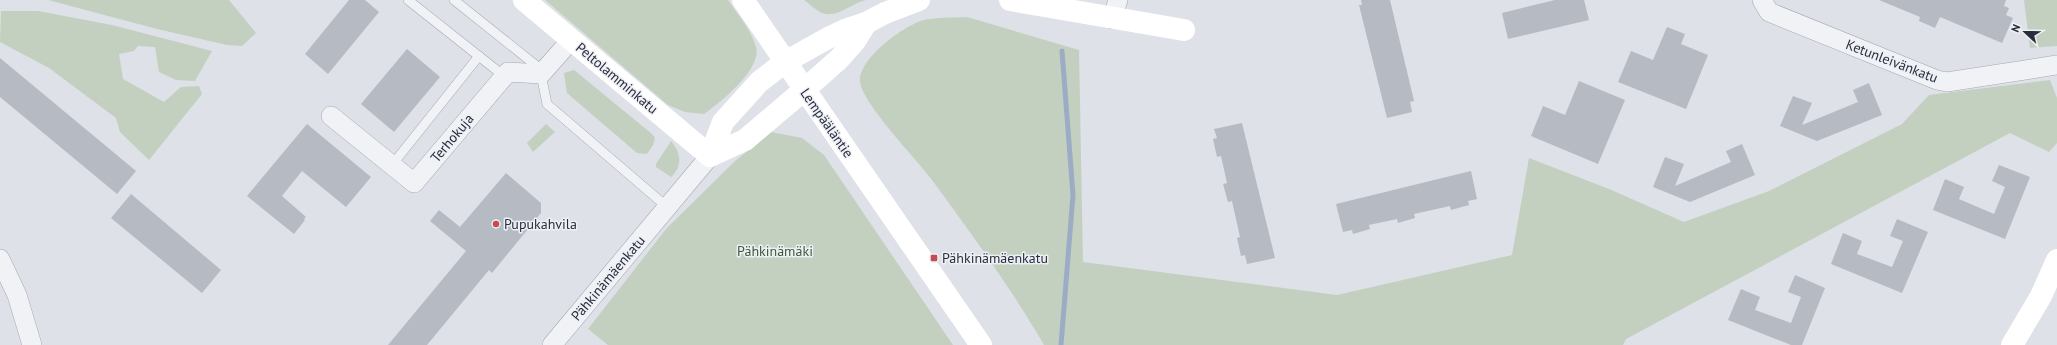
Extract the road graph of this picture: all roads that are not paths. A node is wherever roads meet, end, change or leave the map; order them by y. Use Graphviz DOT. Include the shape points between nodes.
graph roads {
  1 [pos="408,0"];
  2 [pos="454,0"];
  3 [pos="524,0"];
  4 [pos="743,0"];
  5 [pos="919,0"];
  6 [pos="1010,0"];
  7 [pos="1762,0"];
  8 [pos="1115,10"];
  9 [pos="866,23"];
  10 [pos="1184,30"];
  11 [pos="572,39"];
  12 [pos="479,56"];
  13 [pos="785,62"];
  14 [pos="2057,65"];
  15 [pos="542,73"];
  16 [pos="504,76"];
  17 [pos="804,90"];
  18 [pos="331,116"];
  19 [pos="710,156"];
  20 [pos="392,165"];
  21 [pos="667,207"];
  22 [pos="0,259"];
  23 [pos="2057,260"];
  24 [pos="32,345"];
  25 [pos="552,345"];
  26 [pos="981,345"];
  27 [pos="2012,345"];
  1 -- 12 [label="lane"];
  2 -- 15 [label="lane"];
  3 -- 11 [label="street, Peltolamminkatu"];
  4 -- 13 [label="street, Lempääläntie"];
  5 -- 9 [label="street, Pähkinämäenkatu" via="885,12"];
  6 -- 8 [label="street"];
  7 -- 14 [label="street, Ketunleivänkatu" via="1769,12 1936,80 1947,82"];
  8 -- 10 [label="street"];
  9 -- 13 [label="street, Pähkinämäenkatu" via="845,30"];
  9 -- 17 [label="street, Pähkinämäenkatu" via="839,59"];
  11 -- 15 [label="street"];
  11 -- 19 [label="street, Peltolamminkatu"];
  12 -- 16 [label="lane"];
  12 -- 20 [label="lane"];
  13 -- 17 [label="street, Lempääläntie"];
  13 -- 19 [label="street, Pähkinämäenkatu" via="759,82 723,122"];
  15 -- 16 [label="street" via="508,72"];
  15 -- 21 [label="lane" via="547,104"];
  16 -- 20 [label="street, Terhokuja" via="414,183"];
  17 -- 19 [label="street, Pähkinämäenkatu" via="745,140"];
  17 -- 26 [label="street, Lempääläntie"];
  18 -- 20 [label="street, Terhokuja"];
  19 -- 21 [label="street, Pähkinämäenkatu"];
  21 -- 25 [label="street, Pähkinämäenkatu"];
  22 -- 24 [label="street" via="18,295"];
  23 -- 27 [label="street" via="2041,296"];
}
